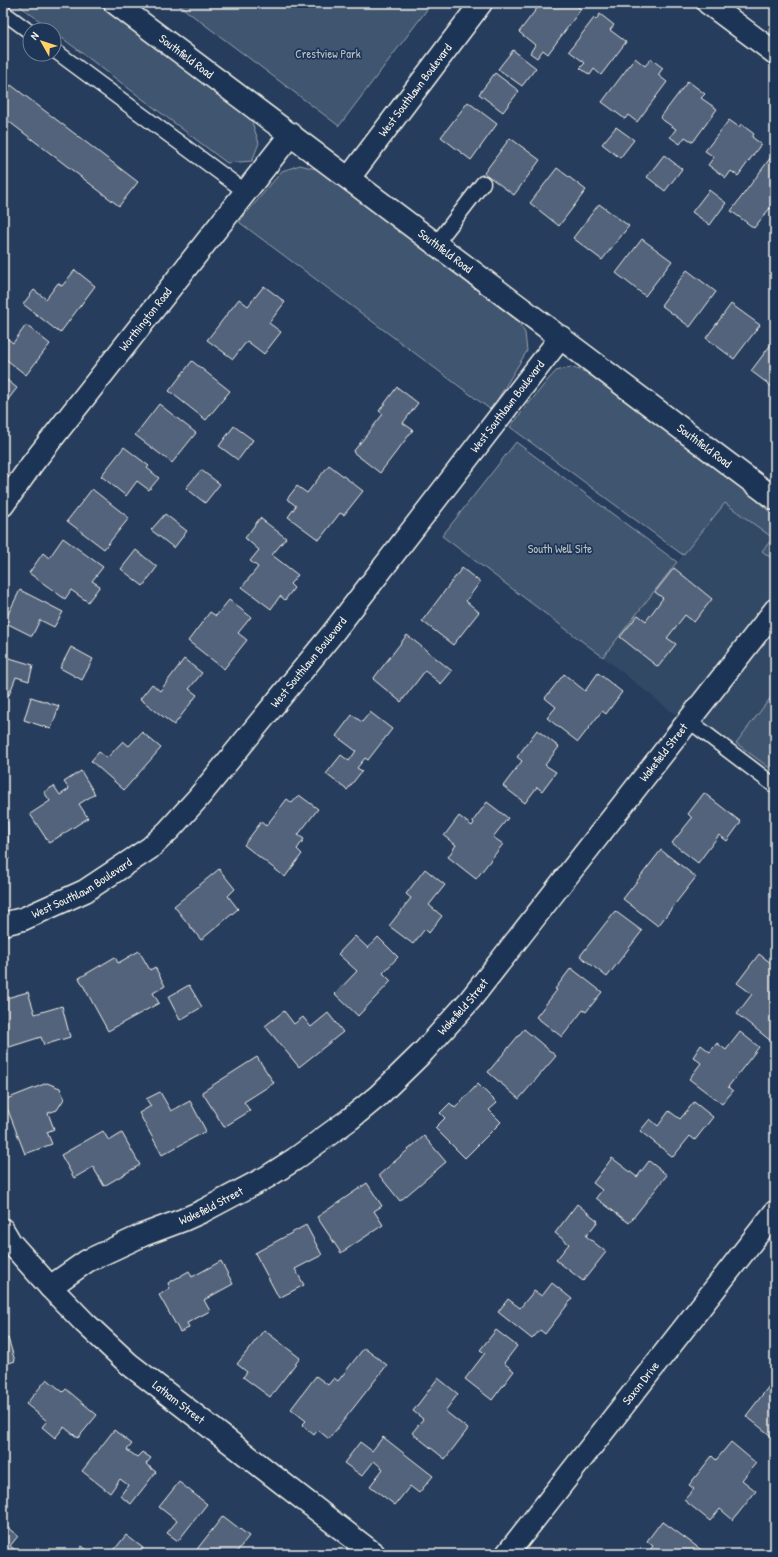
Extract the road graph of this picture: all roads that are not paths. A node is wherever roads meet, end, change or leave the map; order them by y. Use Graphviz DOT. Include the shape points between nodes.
graph roads {
  1 [pos="115,3"];
  2 [pos="481,3"];
  3 [pos="708,3"];
  4 [pos="3,12"];
  5 [pos="22,26"];
  6 [pos="775,53"];
  7 [pos="62,56"];
  8 [pos="291,134"];
  9 [pos="349,178"];
  10 [pos="483,183"];
  11 [pos="246,192"];
  12 [pos="436,244"];
  13 [pos="561,338"];
  14 [pos="775,498"];
  15 [pos="3,506"];
  16 [pos="775,610"];
  17 [pos="688,720"];
  18 [pos="775,786"];
  19 [pos="3,924"];
  20 [pos="775,1212"];
  21 [pos="5,1239"];
  22 [pos="50,1287"];
  23 [pos="374,1554"];
  24 [pos="507,1554"];
  1 -- 8 [label="street, Southfield Road"];
  2 -- 9 [label="street, West Southlawn Boulevard"];
  3 -- 6 [label="street"];
  4 -- 5 [label="lane"];
  7 -- 11 [label="lane"];
  8 -- 9 [label="street, Southfield Road"];
  8 -- 11 [label="street, Worthington Road"];
  9 -- 12 [label="street, Southfield Road"];
  10 -- 12 [label="lane"];
  11 -- 15 [label="street, Worthington Road" via="32,464"];
  12 -- 13 [label="street, Southfield Road"];
  13 -- 14 [label="street, Southfield Road"];
  13 -- 19 [label="street, West Southlawn Boulevard" via="332,634 169,830 145,852 86,891 23,919"];
  16 -- 17 [label="street, Wakefield Street"];
  17 -- 18 [label="lane"];
  17 -- 22 [label="street, Wakefield Street" via="470,1000 424,1051 378,1096 267,1177 183,1220 87,1261"];
  20 -- 24 [label="street, Saxon Drive"];
  21 -- 22 [label="street, Latham Street"];
  22 -- 23 [label="street, Latham Street" via="129,1364"];
}
